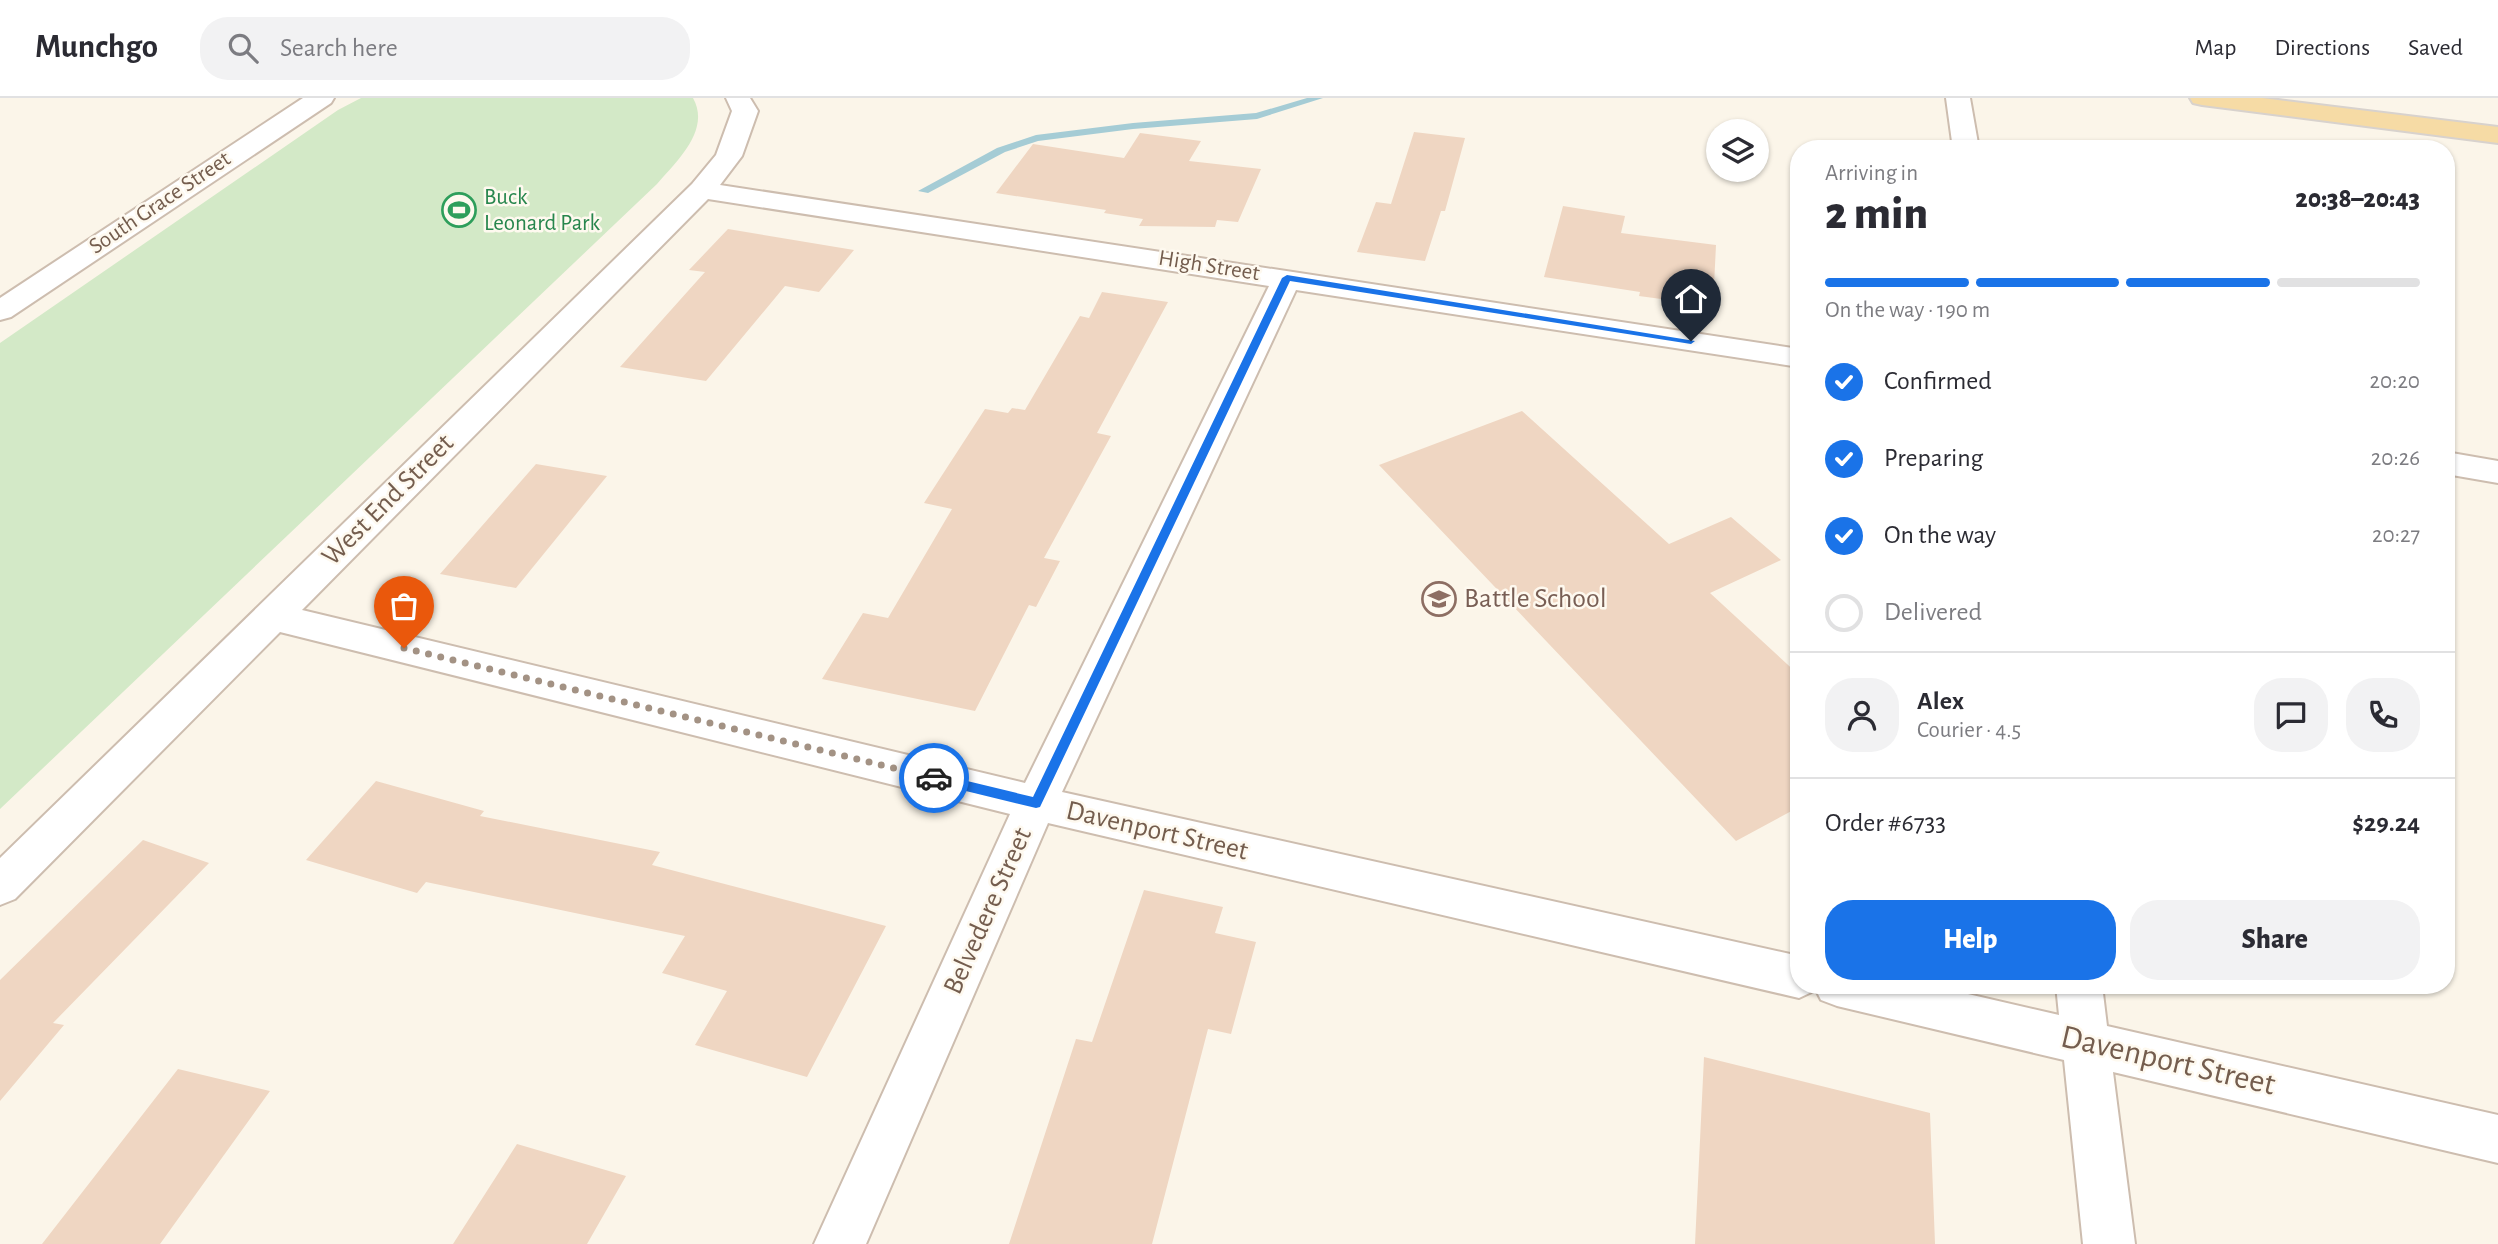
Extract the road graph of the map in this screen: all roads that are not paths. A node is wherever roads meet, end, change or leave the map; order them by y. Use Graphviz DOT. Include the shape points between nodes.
graph roads {
  1 [pos="322,98"];
  2 [pos="738,98"];
  3 [pos="1958,98"];
  4 [pos="1983,98"];
  5 [pos="2201,98"];
  6 [pos="2498,135"];
  7 [pos="1964,137"];
  8 [pos="702,190"];
  9 [pos="1287,278"];
  10 [pos="0,311"];
  11 [pos="1790,357"];
  12 [pos="2455,465"];
  13 [pos="2498,472"];
  14 [pos="272,616"];
  15 [pos="1036,803"];
  16 [pos="0,886"];
  17 [pos="1790,975"];
  18 [pos="1876,994"];
  19 [pos="2080,994"];
  20 [pos="2086,1042"];
  21 [pos="2498,1139"];
  22 [pos="840,1244"];
  23 [pos="2109,1244"];
  1 -- 10 [label="street, South Grace Street"];
  2 -- 8 [label="street, West End Street" via="745,111 729,156"];
  3 -- 7 [label="street"];
  4 -- 7 [label="street"];
  5 -- 6 [label="main road"];
  8 -- 9 [label="street, High Street"];
  8 -- 14 [label="street, West End Street"];
  9 -- 11 [label="street, High Street"];
  9 -- 15 [label="street, Belvedere Street"];
  12 -- 13 [label="street"];
  14 -- 15 [label="street, Davenport Street"];
  14 -- 16 [label="street, West End Street"];
  15 -- 17 [label="street, Davenport Street"];
  15 -- 22 [label="street, Belvedere Street"];
  18 -- 20 [label="street, Davenport Street"];
  19 -- 20 [label="street"];
  20 -- 21 [label="street, Davenport Street"];
  20 -- 23 [label="street"];
}
